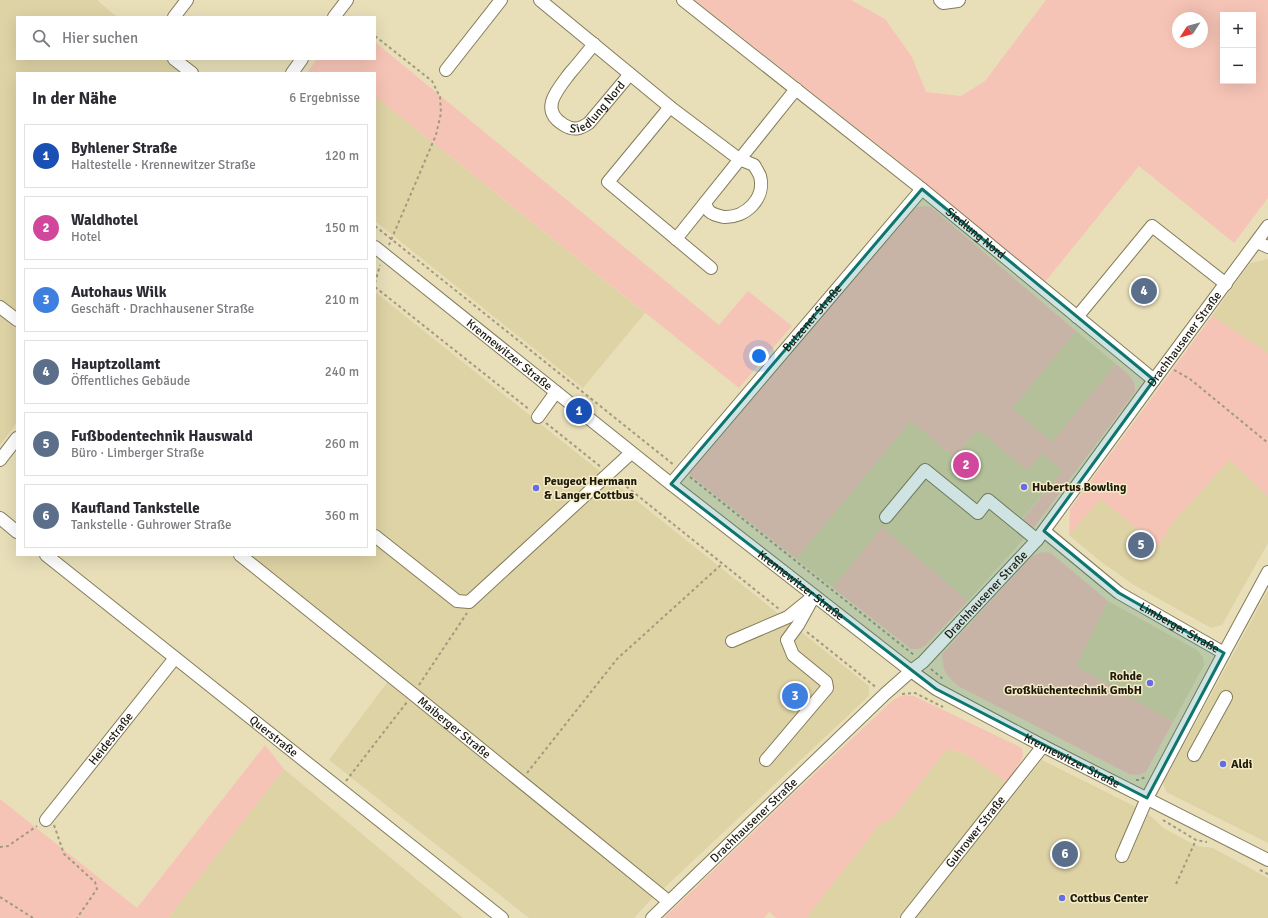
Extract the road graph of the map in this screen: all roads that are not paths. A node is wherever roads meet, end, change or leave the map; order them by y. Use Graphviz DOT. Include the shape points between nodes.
graph roads {
  1 [pos="187,0"];
  2 [pos="347,0"];
  3 [pos="501,0"];
  4 [pos="540,0"];
  5 [pos="683,0"];
  6 [pos="940,0"];
  7 [pos="959,0"];
  8 [pos="175,16"];
  9 [pos="335,16"];
  10 [pos="594,44"];
  11 [pos="175,60"];
  12 [pos="301,60"];
  13 [pos="446,70"];
  14 [pos="191,72"];
  15 [pos="293,72"];
  16 [pos="630,74"];
  17 [pos="796,89"];
  18 [pos="670,107"];
  19 [pos="739,159"];
  20 [pos="922,189"];
  21 [pos="705,203"];
  22 [pos="1268,226"];
  23 [pos="676,238"];
  24 [pos="1257,242"];
  25 [pos="1268,247"];
  26 [pos="379,251"];
  27 [pos="711,268"];
  28 [pos="1226,284"];
  29 [pos="0,307"];
  30 [pos="1077,317"];
  31 [pos="16,319"];
  32 [pos="1154,380"];
  33 [pos="556,392"];
  34 [pos="538,417"];
  35 [pos="16,439"];
  36 [pos="631,453"];
  37 [pos="0,460"];
  38 [pos="671,484"];
  39 [pos="886,517"];
  40 [pos="0,518"];
  41 [pos="16,531"];
  42 [pos="1041,536"];
  43 [pos="376,537"];
  44 [pos="47,556"];
  45 [pos="241,556"];
  46 [pos="1268,572"];
  47 [pos="814,596"];
  48 [pos="732,641"];
  49 [pos="1224,653"];
  50 [pos="175,658"];
  51 [pos="911,670"];
  52 [pos="1226,697"];
  53 [pos="1043,746"];
  54 [pos="1194,755"];
  55 [pos="766,760"];
  56 [pos="1147,798"];
  57 [pos="50,822"];
  58 [pos="1122,856"];
  59 [pos="1268,860"];
  60 [pos="668,901"];
  61 [pos="502,918"];
  62 [pos="652,918"];
  63 [pos="907,918"];
  1 -- 8 [label="street"];
  2 -- 9 [label="street"];
  3 -- 13 [label="street"];
  4 -- 10 [label="street, Siedlung Nord"];
  5 -- 17 [label="street, Siedlung Nord"];
  6 -- 7 [label="street" via="943,3"];
  10 -- 16 [label="street, Siedlung Nord"];
  10 -- 16 [label="street, Siedlung Nord" via="554,94 552,114 562,124 572,129 581,128 589,123"];
  11 -- 14 [label="street"];
  12 -- 15 [label="street"];
  16 -- 18 [label="street, Siedlung Nord"];
  17 -- 19 [label="street"];
  17 -- 20 [label="street, Siedlung Nord"];
  18 -- 19 [label="street, Siedlung Nord"];
  18 -- 23 [label="street" via="608,182"];
  19 -- 21 [label="street"];
  19 -- 21 [label="street, Siedlung Nord" via="754,165 760,177 758,198 741,215 730,217 710,212"];
  20 -- 30 [label="street, Siedlung Nord"];
  20 -- 38 [label="street, Butzener Straße"];
  21 -- 23 [label="street"];
  22 -- 24 [label="street, Drachhausener Straße"];
  23 -- 27 [label="street"];
  24 -- 25 [label="street"];
  24 -- 28 [label="street, Drachhausener Straße"];
  26 -- 33 [label="street, Krennewitzer Straße"];
  28 -- 30 [label="street" via="1152,226"];
  28 -- 32 [label="street, Drachhausener Straße"];
  29 -- 31 [label="street"];
  30 -- 32 [label="street, Siedlung Nord"];
  32 -- 42 [label="street, Drachhausener Straße"];
  33 -- 34 [label="street"];
  33 -- 36 [label="street, Krennewitzer Straße"];
  35 -- 37 [label="street"];
  36 -- 38 [label="street, Krennewitzer Straße"];
  36 -- 43 [label="street" via="469,602 457,601"];
  38 -- 47 [label="street, Krennewitzer Straße"];
  39 -- 42 [label="street, Limberger Straße" via="925,470 978,513 988,500"];
  40 -- 41 [label="street"];
  42 -- 49 [label="street, Limberger Straße" via="1119,593"];
  42 -- 51 [label="street, Drachhausener Straße" via="919,657"];
  44 -- 50 [label="street, Querstraße"];
  45 -- 60 [label="street, Maiberger Straße"];
  46 -- 49 [label="street"];
  47 -- 48 [label="street" via="788,617"];
  47 -- 51 [label="street, Krennewitzer Straße"];
  47 -- 55 [label="street" via="787,640 793,655 826,682 827,688"];
  49 -- 56 [label="street, Limberger Straße"];
  50 -- 57 [label="street, Heidestraße"];
  50 -- 61 [label="street, Querstraße"];
  51 -- 53 [label="street, Krennewitzer Straße" via="936,689"];
  51 -- 60 [label="street, Drachhausener Straße"];
  52 -- 54 [label="street"];
  53 -- 56 [label="street, Krennewitzer Straße"];
  53 -- 63 [label="street, Guhrower Straße"];
  56 -- 58 [label="street, Limberger Straße"];
  56 -- 59 [label="street, Krennewitzer Straße"];
  60 -- 62 [label="street, Drachhausener Straße"];
}
